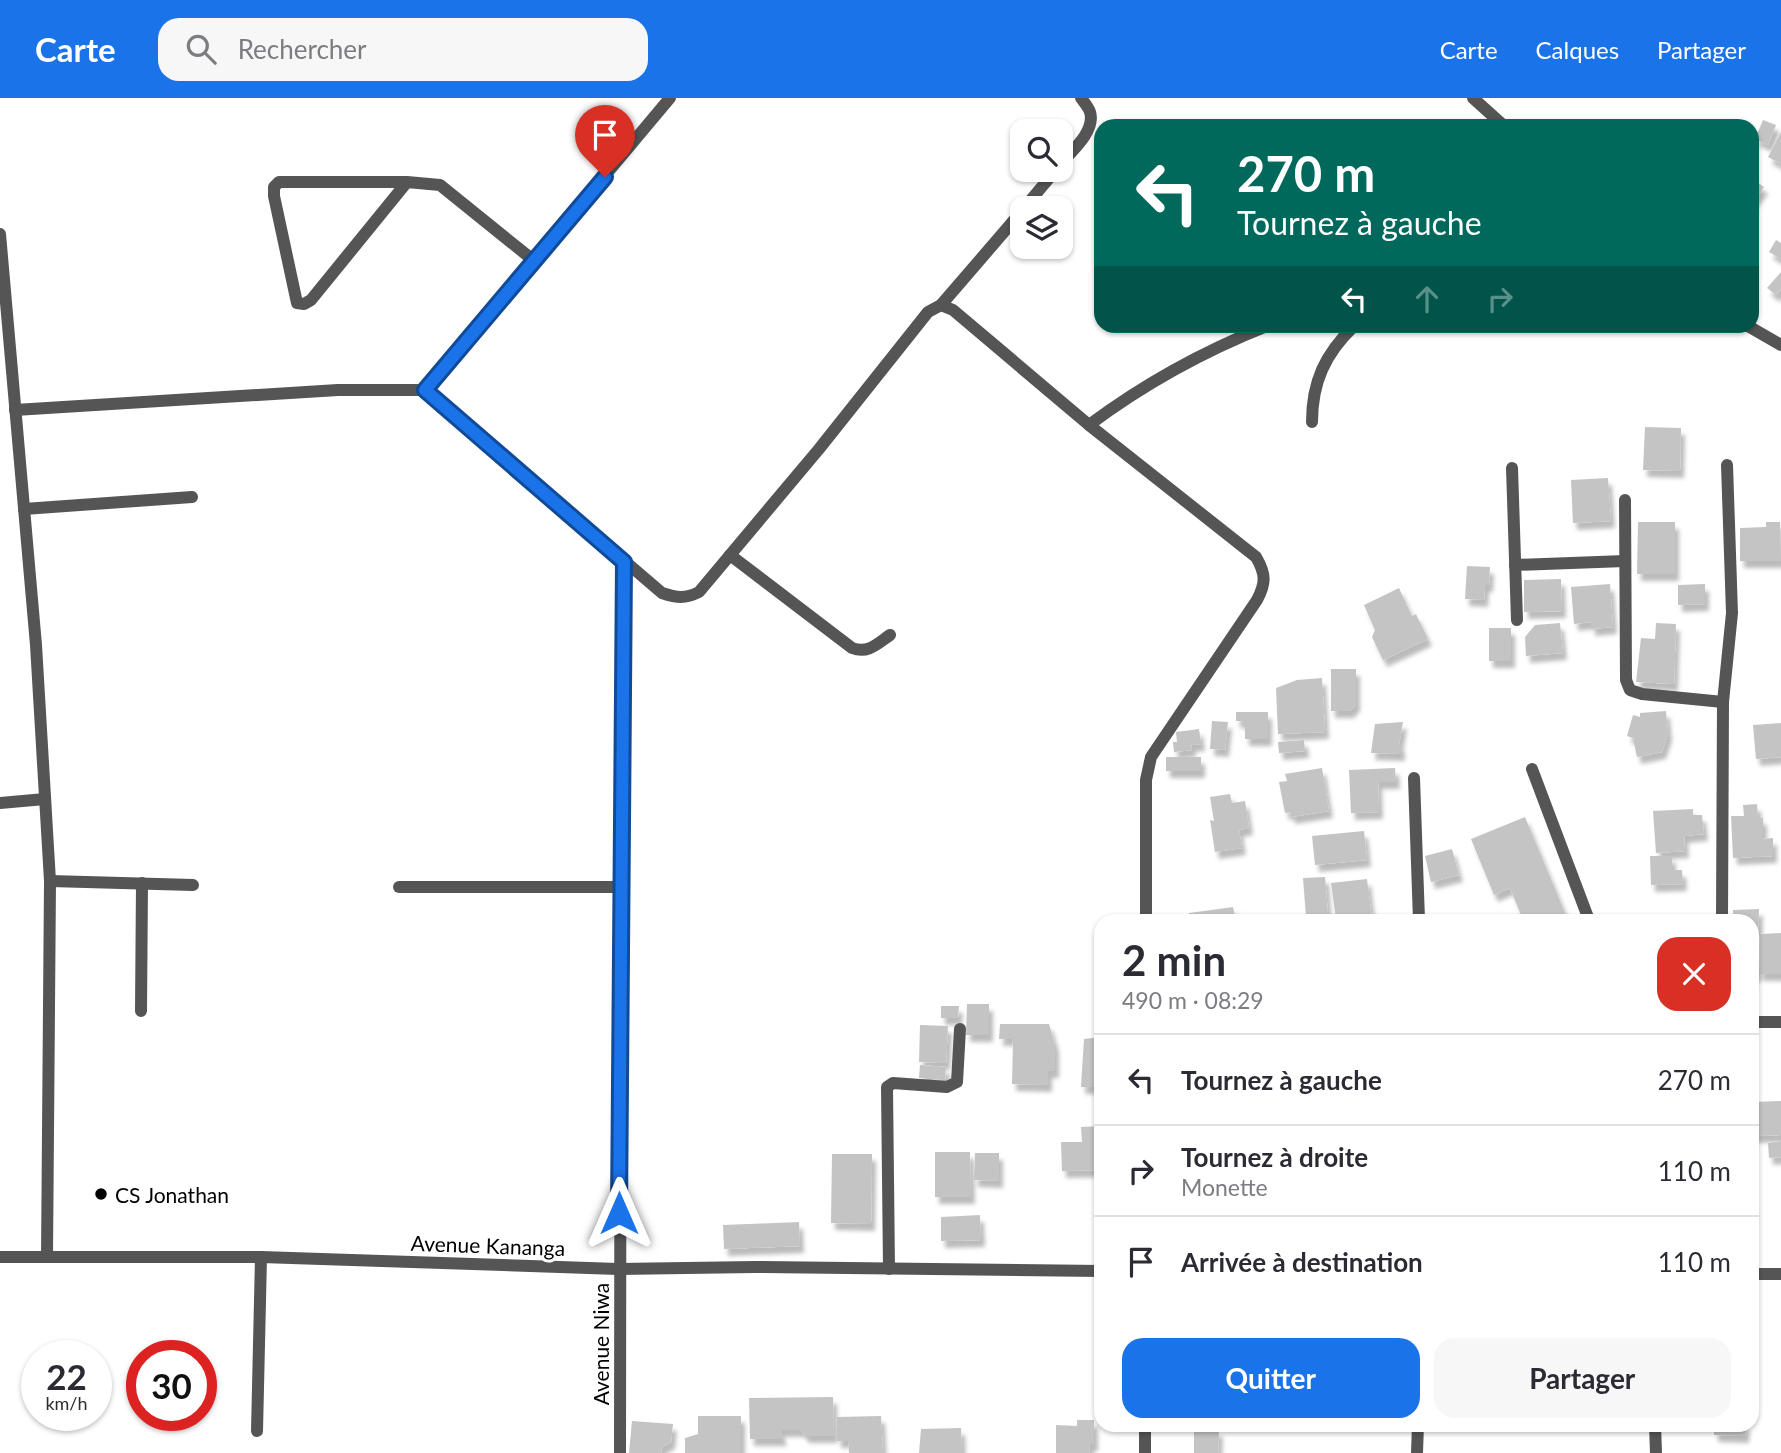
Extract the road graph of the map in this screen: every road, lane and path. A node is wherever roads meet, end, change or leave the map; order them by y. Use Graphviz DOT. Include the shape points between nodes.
graph roads {
  1 [pos="670,98"];
  2 [pos="1082,98"];
  3 [pos="1473,98"];
  4 [pos="1496,119"];
  5 [pos="1073,149"];
  6 [pos="407,182"];
  7 [pos="1046,182"];
  8 [pos="1035,196"];
  9 [pos="1010,225"];
  10 [pos="0,233"];
  11 [pos="533,260"];
  12 [pos="941,305"];
  13 [pos="1759,332"];
  14 [pos="1250,333"];
  15 [pos="1349,333"];
  16 [pos="1781,345"];
  17 [pos="425,390"];
  18 [pos="15,410"];
  19 [pos="1312,422"];
  20 [pos="1089,425"];
  21 [pos="1727,466"];
  22 [pos="1512,468"];
  23 [pos="192,497"];
  24 [pos="1625,500"];
  25 [pos="24,509"];
  26 [pos="730,555"];
  27 [pos="1625,561"];
  28 [pos="624,562"];
  29 [pos="1515,565"];
  30 [pos="1517,620"];
  31 [pos="890,635"];
  32 [pos="1724,702"];
  33 [pos="1532,769"];
  34 [pos="1414,778"];
  35 [pos="45,799"];
  36 [pos="0,803"];
  37 [pos="50,881"];
  38 [pos="142,883"];
  39 [pos="193,885"];
  40 [pos="399,887"];
  41 [pos="621,887"];
  42 [pos="1146,914"];
  43 [pos="1419,914"];
  44 [pos="1587,914"];
  45 [pos="1722,914"];
  46 [pos="141,1012"];
  47 [pos="1759,1022"];
  48 [pos="1781,1022"];
  49 [pos="960,1029"];
  50 [pos="0,1257"];
  51 [pos="47,1257"];
  52 [pos="261,1258"];
  53 [pos="618,1269"];
  54 [pos="889,1269"];
  55 [pos="1094,1271"];
  56 [pos="1759,1274"];
  57 [pos="1781,1274"];
  58 [pos="257,1431"];
  59 [pos="1145,1432"];
  60 [pos="1418,1432"];
  61 [pos="1655,1432"];
  62 [pos="620,1453"];
  63 [pos="1145,1453"];
  64 [pos="1417,1453"];
  65 [pos="1656,1453"];
  1 -- 11 [label="street"];
  2 -- 5 [label="street" via="1090,124"];
  3 -- 4 [label="street"];
  6 -- 6 [label="street" via="311,300 297,303 274,187 289,180"];
  6 -- 11 [label="street" via="449,190"];
  7 -- 8 [label="street"];
  9 -- 12 [label="street"];
  10 -- 18 [label="street"];
  11 -- 17 [label="street"];
  12 -- 20 [label="street" via="953,310"];
  12 -- 26 [label="street" via="928,312"];
  13 -- 16 [label="street"];
  14 -- 20 [label="street" via="1139,389"];
  15 -- 19 [label="street" via="1321,369"];
  17 -- 18 [label="street" via="338,390"];
  17 -- 28 [label="street"];
  18 -- 25 [label="street"];
  20 -- 42 [label="street" via="1256,557 1264,570 1257,600 1151,757 1146,780"];
  21 -- 32 [label="street" via="1732,613"];
  22 -- 29 [label="street"];
  23 -- 25 [label="street"];
  24 -- 27 [label="street"];
  25 -- 35 [label="street"];
  26 -- 28 [label="street" via="699,592 678,598 662,593"];
  26 -- 31 [label="street" via="852,648 868,650"];
  27 -- 29 [label="street"];
  27 -- 32 [label="street" via="1626,680 1630,690"];
  28 -- 41 [label="street, Avenue Niwa"];
  29 -- 30 [label="street"];
  32 -- 45 [label="street"];
  33 -- 44 [label="street"];
  34 -- 43 [label="street"];
  35 -- 36 [label="street"];
  35 -- 37 [label="street"];
  37 -- 38 [label="street"];
  37 -- 51 [label="street"];
  38 -- 39 [label="street"];
  38 -- 46 [label="street"];
  40 -- 41 [label="street"];
  41 -- 53 [label="street, Avenue Niwa"];
  47 -- 48 [label="street"];
  49 -- 54 [label="street" via="959,1078 952,1086 894,1083 887,1087"];
  50 -- 51 [label="street, Avenue Kananga"];
  51 -- 52 [label="street, Avenue Kananga"];
  52 -- 53 [label="street, Avenue Kananga"];
  52 -- 58 [label="street"];
  53 -- 54 [label="street, Avenue Kananga"];
  53 -- 62 [label="street, Avenue Niwa"];
  54 -- 55 [label="street, Avenue Kananga"];
  56 -- 57 [label="street"];
  59 -- 63 [label="street"];
  60 -- 64 [label="street"];
  61 -- 65 [label="street"];
}
